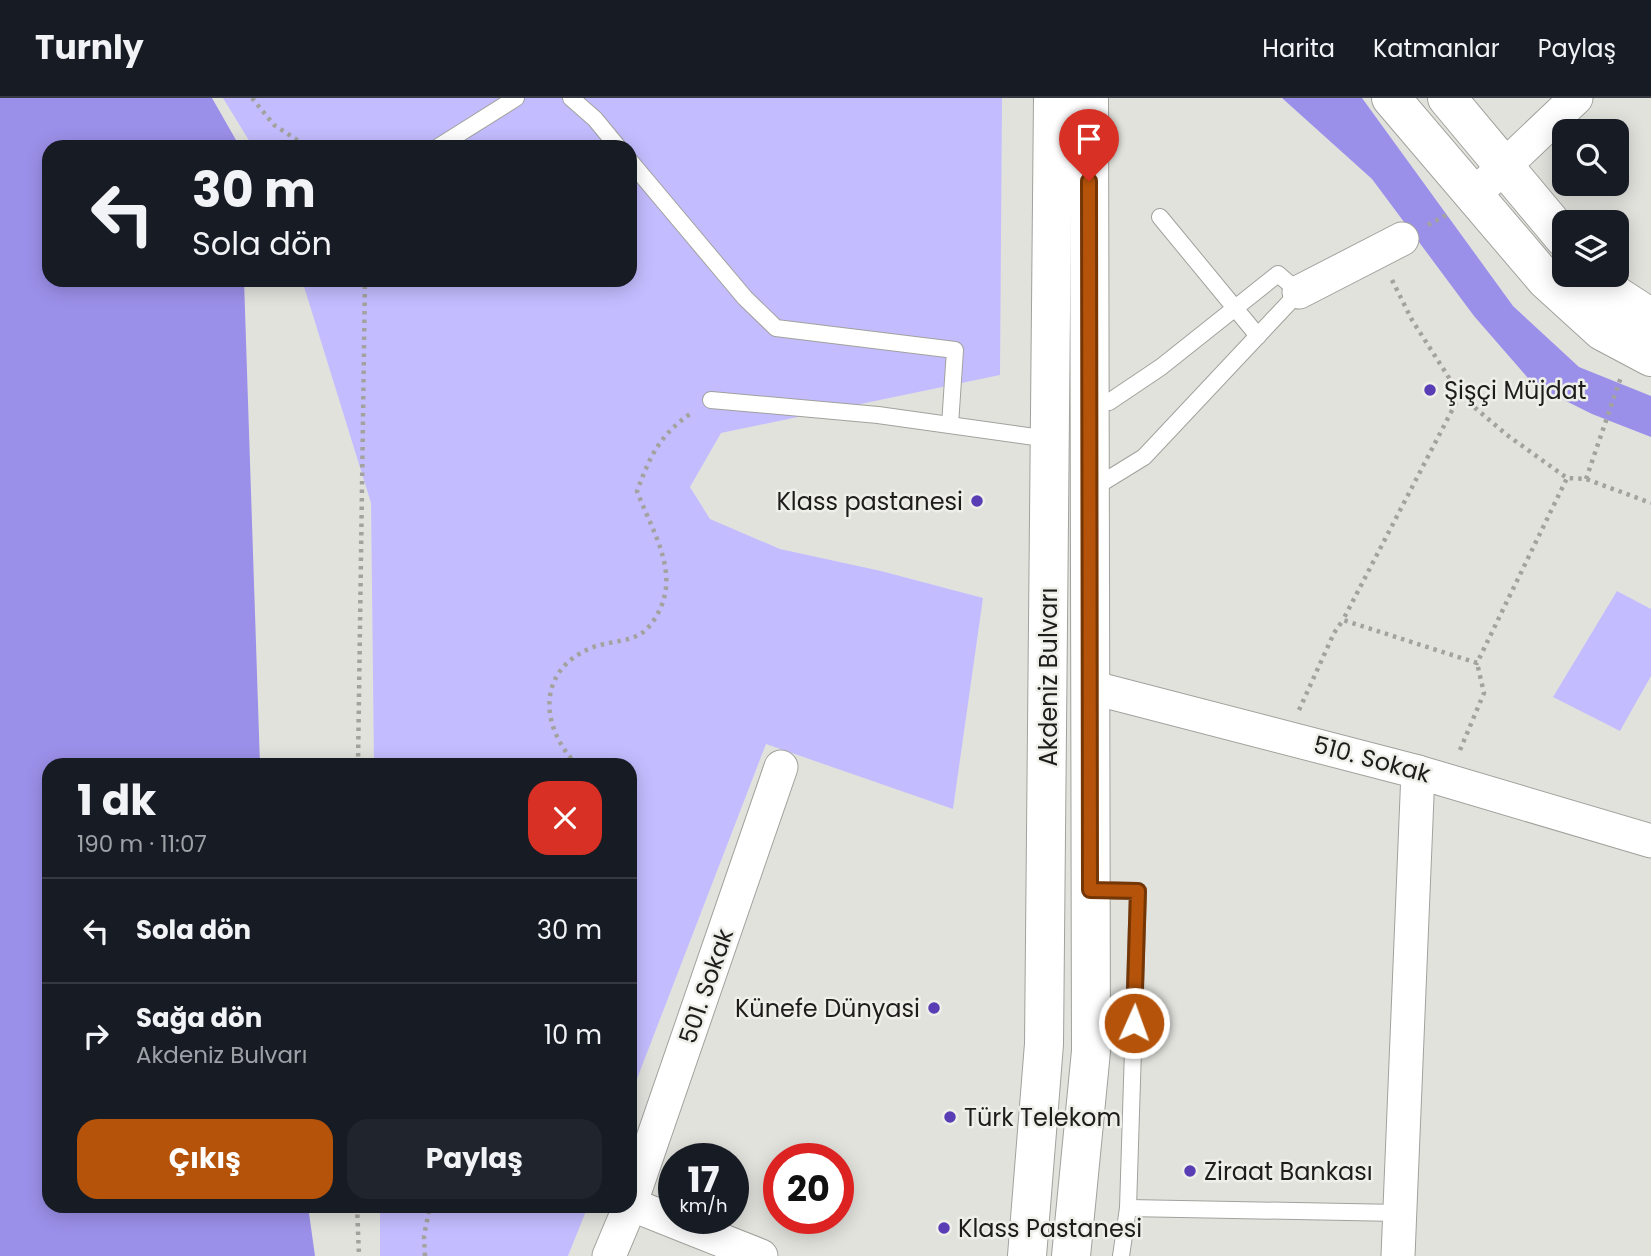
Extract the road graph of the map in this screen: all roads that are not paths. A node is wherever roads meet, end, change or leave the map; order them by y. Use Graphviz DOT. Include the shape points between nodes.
graph roads {
  1 [pos="516,98"];
  2 [pos="571,98"];
  3 [pos="1053,98"];
  4 [pos="1089,98"];
  5 [pos="1391,98"];
  6 [pos="1447,98"];
  7 [pos="1576,98"];
  8 [pos="449,140"];
  9 [pos="612,140"];
  10 [pos="1505,167"];
  11 [pos="637,169"];
  12 [pos="1474,195"];
  13 [pos="1160,217"];
  14 [pos="1552,224"];
  15 [pos="1402,239"];
  16 [pos="1606,287"];
  17 [pos="1299,292"];
  18 [pos="1235,309"];
  19 [pos="1258,336"];
  20 [pos="1644,341"];
  21 [pos="711,400"];
  22 [pos="1090,403"];
  23 [pos="950,425"];
  24 [pos="1050,439"];
  25 [pos="1090,490"];
  26 [pos="1090,687"];
  27 [pos="782,767"];
  28 [pos="1433,776"];
  29 [pos="1651,841"];
  30 [pos="1090,890"];
  31 [pos="637,1185"];
  32 [pos="637,1208"];
  33 [pos="1128,1208"];
  34 [pos="627,1213"];
  35 [pos="1399,1213"];
  36 [pos="608,1256"];
  37 [pos="761,1256"];
  38 [pos="1027,1256"];
  39 [pos="1072,1256"];
  40 [pos="1121,1256"];
  41 [pos="1398,1256"];
  1 -- 8 [label="lane"];
  2 -- 9 [label="lane"];
  3 -- 24 [label="main road, Akdeniz Bulvarı"];
  4 -- 22 [label="main road, Akdeniz Bulvarı"];
  5 -- 12 [label="main road"];
  6 -- 10 [label="main road"];
  7 -- 10 [label="street"];
  10 -- 12 [label="street"];
  10 -- 14 [label="main road"];
  11 -- 23 [label="lane" via="745,298 776,328 955,350"];
  12 -- 20 [label="main road" via="1546,280 1602,331"];
  13 -- 18 [label="lane"];
  15 -- 17 [label="street"];
  16 -- 20 [label="main road"];
  17 -- 18 [label="lane" via="1278,274"];
  17 -- 19 [label="lane"];
  18 -- 19 [label="lane"];
  18 -- 22 [label="lane" via="1109,402"];
  19 -- 25 [label="lane" via="1144,457"];
  21 -- 23 [label="lane"];
  22 -- 25 [label="main road, Akdeniz Bulvarı"];
  23 -- 24 [label="lane"];
  24 -- 38 [label="main road, Akdeniz Bulvarı" via="1044,1044"];
  25 -- 26 [label="main road, Akdeniz Bulvarı"];
  26 -- 28 [label="street, 510. Sokak"];
  26 -- 30 [label="main road, Akdeniz Bulvarı"];
  27 -- 31 [label="street, 501. Sokak"];
  28 -- 29 [label="street, 510. Sokak"];
  28 -- 35 [label="street"];
  30 -- 33 [label="lane" via="1138,891"];
  30 -- 39 [label="main road, Akdeniz Bulvarı" via="1091,1051"];
  32 -- 37 [label="street"];
  33 -- 35 [label="lane"];
  33 -- 40 [label="lane"];
  34 -- 36 [label="street, 501. Sokak"];
  35 -- 41 [label="street"];
}
